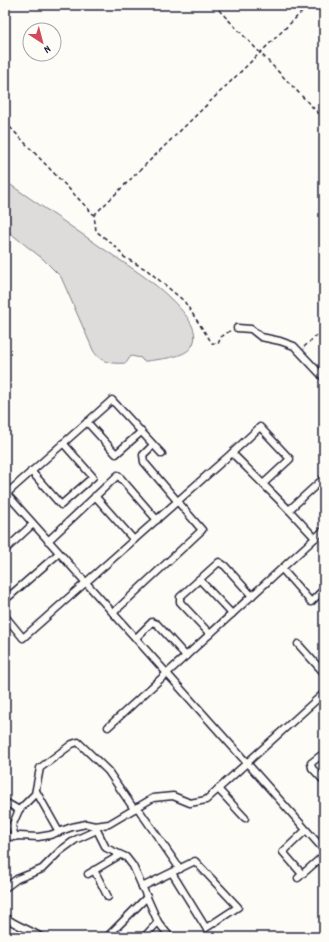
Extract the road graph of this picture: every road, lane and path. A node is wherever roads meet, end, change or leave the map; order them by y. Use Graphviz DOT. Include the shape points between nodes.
graph roads {
  1 [pos="214,5"];
  2 [pos="309,5"];
  3 [pos="260,52"];
  4 [pos="324,119"];
  5 [pos="5,122"];
  6 [pos="94,215"];
  7 [pos="237,328"];
  8 [pos="324,328"];
  9 [pos="300,351"];
  10 [pos="324,378"];
  11 [pos="87,422"];
  12 [pos="141,432"];
  13 [pos="63,443"];
  14 [pos="154,445"];
  15 [pos="232,453"];
  16 [pos="162,454"];
  17 [pos="31,472"];
  18 [pos="324,478"];
  19 [pos="263,484"];
  20 [pos="5,494"];
  21 [pos="96,496"];
  22 [pos="178,502"];
  23 [pos="289,510"];
  24 [pos="157,520"];
  25 [pos="33,524"];
  26 [pos="324,530"];
  27 [pos="315,538"];
  28 [pos="134,540"];
  29 [pos="48,541"];
  30 [pos="5,550"];
  31 [pos="59,553"];
  32 [pos="282,569"];
  33 [pos="200,579"];
  34 [pos="85,582"];
  35 [pos="324,589"];
  36 [pos="252,596"];
  37 [pos="5,600"];
  38 [pos="112,613"];
  39 [pos="232,614"];
  40 [pos="5,616"];
  41 [pos="210,634"];
  42 [pos="136,638"];
  43 [pos="298,644"];
  44 [pos="186,656"];
  45 [pos="167,673"];
  46 [pos="324,673"];
  47 [pos="323,696"];
  48 [pos="108,727"];
  49 [pos="324,753"];
  50 [pos="247,762"];
  51 [pos="324,782"];
  52 [pos="218,789"];
  53 [pos="36,791"];
  54 [pos="5,802"];
  55 [pos="135,808"];
  56 [pos="19,810"];
  57 [pos="245,818"];
  58 [pos="96,828"];
  59 [pos="306,830"];
  60 [pos="59,832"];
  61 [pos="15,836"];
  62 [pos="5,837"];
  63 [pos="324,850"];
  64 [pos="120,855"];
  65 [pos="324,855"];
  66 [pos="94,870"];
  67 [pos="180,870"];
  68 [pos="172,873"];
  69 [pos="88,874"];
  70 [pos="142,887"];
  71 [pos="5,888"];
  72 [pos="108,897"];
  73 [pos="147,897"];
  74 [pos="5,916"];
  75 [pos="158,922"];
  76 [pos="41,937"];
  77 [pos="112,937"];
  78 [pos="144,937"];
  79 [pos="170,937"];
  1 -- 3 [label="path"];
  2 -- 3 [label="path"];
  3 -- 4 [label="path"];
  3 -- 6 [label="path"];
  5 -- 6 [label="path"];
  6 -- 7 [label="path" via="96,231 124,257 147,270 184,301 212,343 218,344 221,337"];
  7 -- 9 [label="street" via="251,329 261,337 280,340"];
  8 -- 9 [label="path"];
  9 -- 10 [label="street"];
  11 -- 12 [label="street" via="112,400"];
  11 -- 12 [label="street" via="116,454"];
  11 -- 13 [label="street"];
  12 -- 14 [label="street"];
  13 -- 17 [label="street"];
  13 -- 17 [label="street" via="93,476 61,505"];
  14 -- 16 [label="street"];
  14 -- 22 [label="street" via="143,455 144,462"];
  15 -- 19 [label="street"];
  15 -- 19 [label="street" via="260,427 290,459"];
  15 -- 22 [label="street"];
  17 -- 20 [label="street"];
  18 -- 23 [label="street"];
  19 -- 23 [label="street"];
  20 -- 25 [label="street"];
  21 -- 24 [label="street" via="118,475"];
  21 -- 28 [label="street"];
  21 -- 29 [label="street"];
  22 -- 24 [label="street"];
  22 -- 38 [label="street" via="202,530"];
  23 -- 27 [label="street"];
  24 -- 28 [label="street"];
  25 -- 29 [label="street"];
  25 -- 30 [label="street"];
  26 -- 27 [label="street"];
  27 -- 32 [label="street"];
  28 -- 34 [label="street"];
  29 -- 31 [label="street"];
  31 -- 34 [label="street"];
  31 -- 37 [label="street"];
  32 -- 35 [label="street" via="311,602"];
  32 -- 36 [label="street"];
  33 -- 36 [label="street" via="218,562 225,566"];
  33 -- 39 [label="street"];
  33 -- 41 [label="street" via="180,597 180,602"];
  34 -- 38 [label="street"];
  34 -- 40 [label="street" via="23,638"];
  36 -- 39 [label="street"];
  38 -- 42 [label="street"];
  39 -- 41 [label="street"];
  41 -- 44 [label="street"];
  42 -- 44 [label="street" via="152,622 157,624"];
  42 -- 45 [label="street"];
  43 -- 46 [label="street"];
  44 -- 45 [label="street"];
  45 -- 48 [label="street"];
  45 -- 50 [label="street"];
  47 -- 50 [label="street"];
  49 -- 51 [label="street" via="311,763"];
  50 -- 52 [label="street"];
  50 -- 59 [label="street"];
  52 -- 55 [label="street" via="206,800 190,804 173,796 153,798"];
  52 -- 57 [label="street"];
  53 -- 55 [label="street" via="40,768 78,742 108,771"];
  53 -- 56 [label="street"];
  53 -- 60 [label="street"];
  54 -- 56 [label="street"];
  55 -- 58 [label="street" via="109,824"];
  55 -- 67 [label="street"];
  56 -- 61 [label="street" via="12,826"];
  58 -- 60 [label="street" via="86,824"];
  58 -- 64 [label="street" via="106,848"];
  58 -- 71 [label="street" via="60,851 42,869 17,879"];
  59 -- 63 [label="street"];
  59 -- 65 [label="street" via="283,852 300,876"];
  60 -- 61 [label="street" via="38,837"];
  61 -- 62 [label="street"];
  64 -- 66 [label="street"];
  64 -- 70 [label="street" via="133,866"];
  66 -- 69 [label="street"];
  66 -- 72 [label="street"];
  67 -- 68 [label="street"];
  67 -- 68 [label="street" via="195,861 238,906 206,928"];
  68 -- 70 [label="street"];
  70 -- 73 [label="street"];
  73 -- 75 [label="street"];
  73 -- 77 [label="street" via="109,935"];
  74 -- 76 [label="street" via="14,924"];
  75 -- 78 [label="street"];
  75 -- 79 [label="street"];
}
